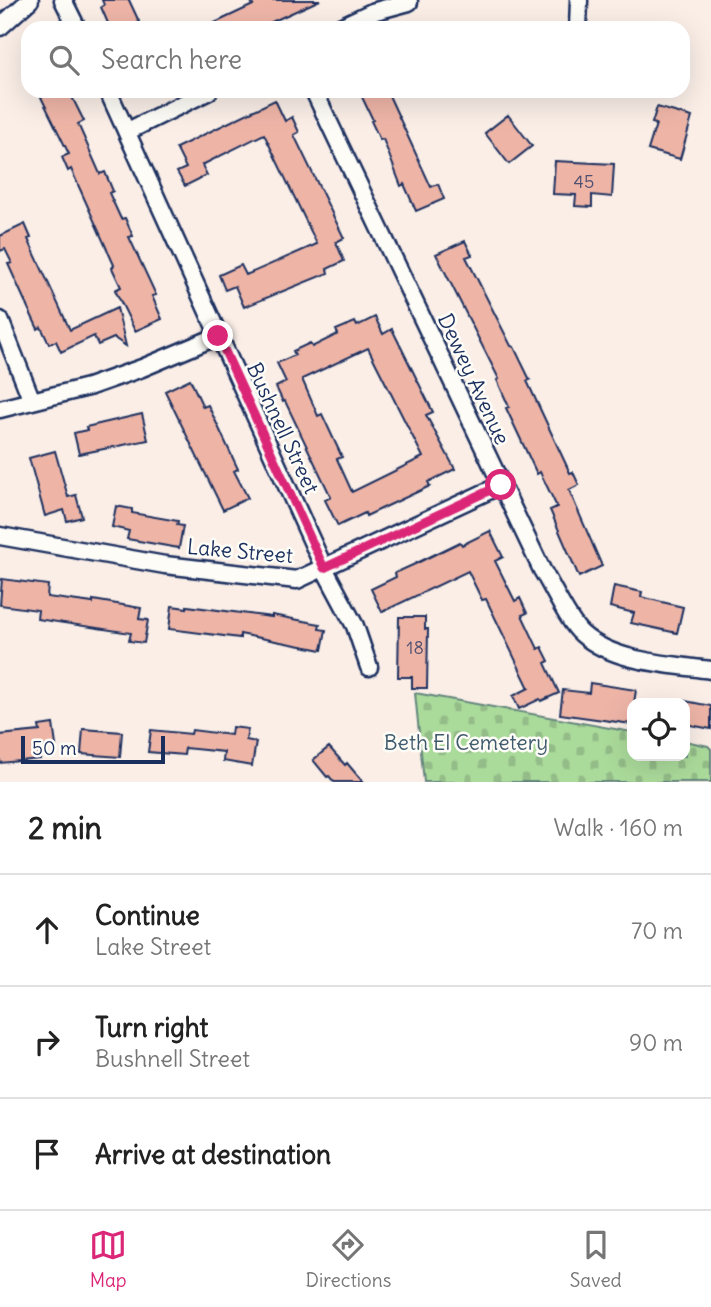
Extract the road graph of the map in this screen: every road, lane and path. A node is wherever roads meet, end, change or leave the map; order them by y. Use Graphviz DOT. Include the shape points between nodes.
graph roads {
  1 [pos="30,0"];
  2 [pos="63,0"];
  3 [pos="579,0"];
  4 [pos="409,2"];
  5 [pos="74,21"];
  6 [pos="353,21"];
  7 [pos="578,21"];
  8 [pos="0,27"];
  9 [pos="112,98"];
  10 [pos="195,98"];
  11 [pos="317,98"];
  12 [pos="128,131"];
  13 [pos="0,320"];
  14 [pos="218,336"];
  15 [pos="32,401"];
  16 [pos="0,409"];
  17 [pos="501,485"];
  18 [pos="0,536"];
  19 [pos="324,568"];
  20 [pos="369,667"];
  21 [pos="711,670"];
  1 -- 8 [label="street"];
  2 -- 5 [label="street"];
  3 -- 7 [label="street"];
  4 -- 6 [label="street"];
  9 -- 12 [label="street, Bushnell Street"];
  10 -- 12 [label="street"];
  11 -- 17 [label="street, Dewey Avenue"];
  12 -- 14 [label="street, Bushnell Street"];
  13 -- 15 [label="street"];
  14 -- 15 [label="street" via="88,387"];
  14 -- 19 [label="street, Bushnell Street"];
  15 -- 16 [label="street"];
  17 -- 19 [label="street, Lake Street"];
  17 -- 21 [label="street, Dewey Avenue" via="542,570 580,633 602,647 638,659"];
  18 -- 19 [label="street, Lake Street" via="165,565 298,580"];
  19 -- 20 [label="street, Bushnell Street" via="355,625"];
}
